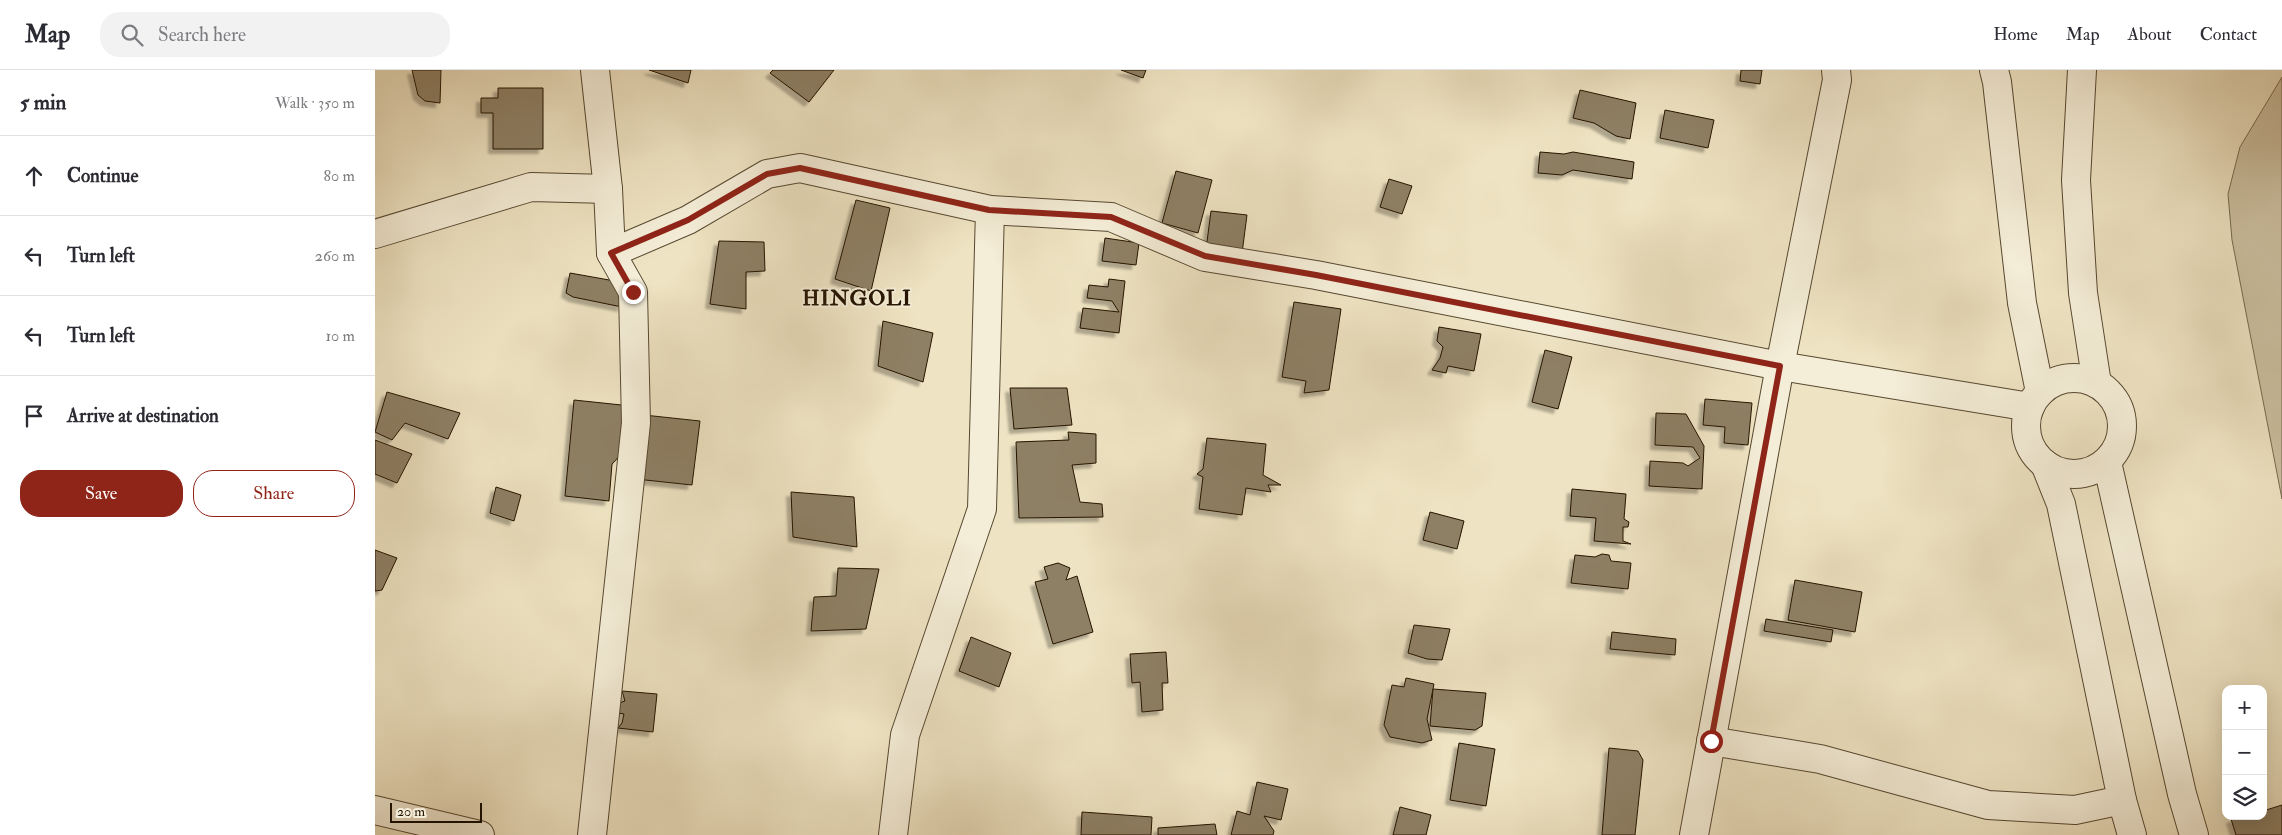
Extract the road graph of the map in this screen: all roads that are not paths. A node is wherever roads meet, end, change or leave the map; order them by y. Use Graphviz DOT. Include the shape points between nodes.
graph roads {
  1 [pos="595,70"];
  2 [pos="1836,70"];
  3 [pos="1994,70"];
  4 [pos="2082,70"];
  5 [pos="608,189"];
  6 [pos="989,210"];
  7 [pos="375,234"];
  8 [pos="611,253"];
  9 [pos="1780,366"];
  10 [pos="2097,384"];
  11 [pos="2035,400"];
  12 [pos="2107,462"];
  13 [pos="2045,464"];
  14 [pos="1711,741"];
  15 [pos="2122,800"];
  16 [pos="375,810"];
  17 [pos="480,835"];
  18 [pos="592,835"];
  19 [pos="893,835"];
  20 [pos="1694,835"];
  21 [pos="2133,835"];
  22 [pos="2194,835"];
  1 -- 5 [label="street"];
  2 -- 9 [label="street" via="1837,80"];
  3 -- 11 [label="street"];
  4 -- 10 [label="street" via="2076,180 2083,293"];
  5 -- 7 [label="street" via="531,187"];
  5 -- 8 [label="street"];
  6 -- 8 [label="street" via="800,168 767,174 688,220"];
  6 -- 9 [label="street" via="1111,217 1205,256"];
  6 -- 19 [label="street" via="982,509 905,735"];
  8 -- 18 [label="street" via="633,292 636,423"];
  9 -- 11 [label="street"];
  9 -- 14 [label="street"];
  10 -- 11 [label="street" via="2083,379 2067,379 2052,383"];
  10 -- 12 [label="street" via="2109,393 2122,420 2121,435"];
  11 -- 13 [label="street" via="2026,422 2028,438 2034,452"];
  12 -- 13 [label="street" via="2076,474 2059,472"];
  12 -- 22 [label="street"];
  13 -- 15 [label="street" via="2061,504"];
  14 -- 15 [label="street" via="1821,759 1988,805 2075,810"];
  14 -- 20 [label="street"];
  15 -- 21 [label="street"];
  16 -- 17 [label="street"];
}
